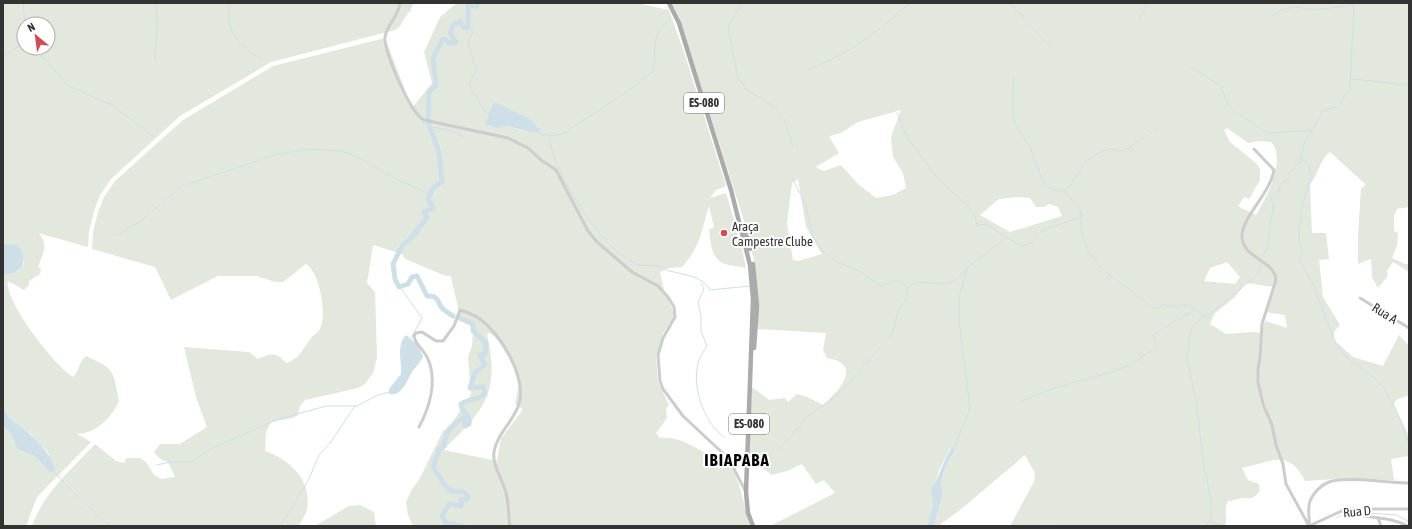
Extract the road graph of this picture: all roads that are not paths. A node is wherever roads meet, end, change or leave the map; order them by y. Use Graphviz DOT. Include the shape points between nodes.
graph roads {
  1 [pos="400,3"];
  2 [pos="669,3"];
  3 [pos="1254,149"];
  4 [pos="1360,298"];
  5 [pos="1409,328"];
  6 [pos="419,427"];
  7 [pos="1409,484"];
  8 [pos="746,492"];
  9 [pos="1409,510"];
  10 [pos="1341,511"];
  11 [pos="1378,518"];
  12 [pos="510,526"];
  13 [pos="752,526"];
  14 [pos="1309,526"];
  15 [pos="1381,526"];
  16 [pos="1408,526"];
  1 -- 8 [label="street" via="385,36 385,44 405,97 416,114 424,120 508,138 528,148 556,170 588,231 596,241 615,259 658,286 668,297 675,314 658,355 663,389 683,416 728,458"];
  2 -- 8 [label="main road, ES-080" via="679,23 735,205 748,237 756,285 757,321 752,356"];
  3 -- 14 [label="street" via="1274,170 1266,193 1244,227 1242,237 1245,247 1271,268 1276,280 1262,324 1258,382 1283,464 1286,484"];
  4 -- 5 [label="street, Rua A"];
  6 -- 12 [label="street" via="432,387 430,363 414,336 422,332 438,342 443,341 454,326 460,310 479,318 510,357 521,388 519,404 497,440 494,453 494,462 506,491"];
  7 -- 14 [label="street" via="1350,480 1328,482 1318,489 1311,499"];
  8 -- 13 [label="main road, ES-080"];
  9 -- 10 [label="street, Rua D"];
  10 -- 11 [label="street"];
  10 -- 14 [label="street, Rua D"];
  11 -- 15 [label="street"];
  11 -- 16 [label="street" via="1394,520"];
}
